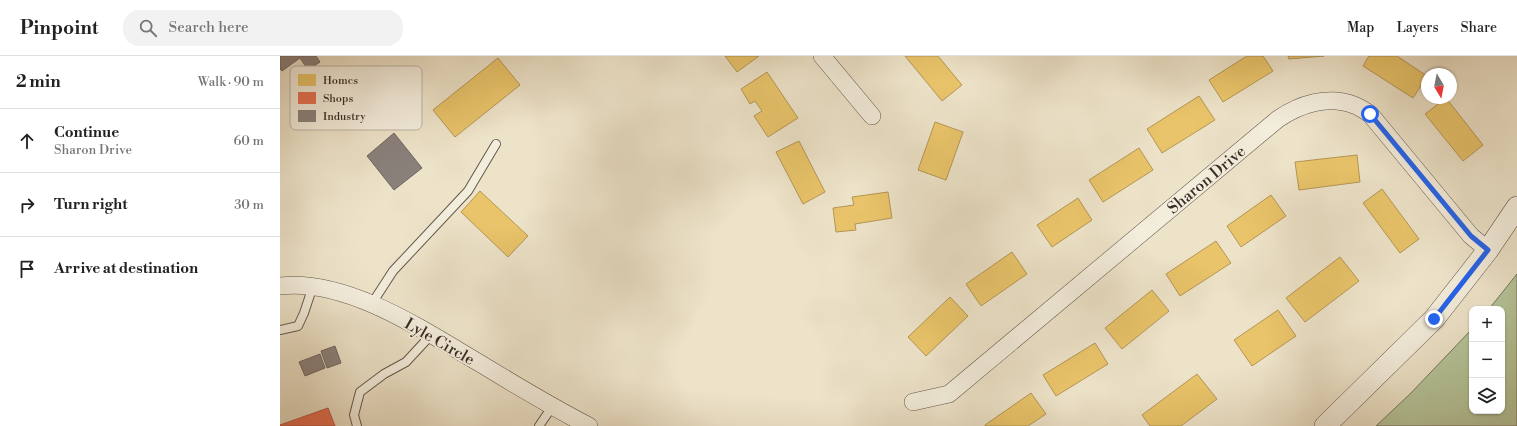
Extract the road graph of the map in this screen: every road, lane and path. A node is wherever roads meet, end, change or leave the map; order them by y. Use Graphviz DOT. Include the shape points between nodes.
graph roads {
  1 [pos="822,56"];
  2 [pos="872,116"];
  3 [pos="496,144"];
  4 [pos="1517,207"];
  5 [pos="1488,250"];
  6 [pos="280,286"];
  7 [pos="313,286"];
  8 [pos="371,305"];
  9 [pos="280,330"];
  10 [pos="431,335"];
  11 [pos="912,402"];
  12 [pos="552,407"];
  13 [pos="357,426"];
  14 [pos="538,426"];
  15 [pos="589,426"];
  16 [pos="1325,426"];
  1 -- 2 [label="street"];
  3 -- 8 [label="lane" via="468,191 394,271"];
  4 -- 5 [label="street"];
  5 -- 11 [label="street, Sharon Drive" via="1471,236 1370,114 1354,105 1335,100 1312,103 1291,110 1278,119 949,394"];
  5 -- 16 [label="street" via="1434,319"];
  6 -- 7 [label="street, Lyle Circle"];
  7 -- 8 [label="street, Lyle Circle" via="348,295"];
  7 -- 9 [label="lane" via="298,326"];
  8 -- 10 [label="street, Lyle Circle" via="388,311"];
  10 -- 12 [label="street, Lyle Circle"];
  10 -- 13 [label="lane" via="406,362 360,392 354,415"];
  12 -- 14 [label="lane"];
  12 -- 15 [label="street, Lyle Circle"];
}
